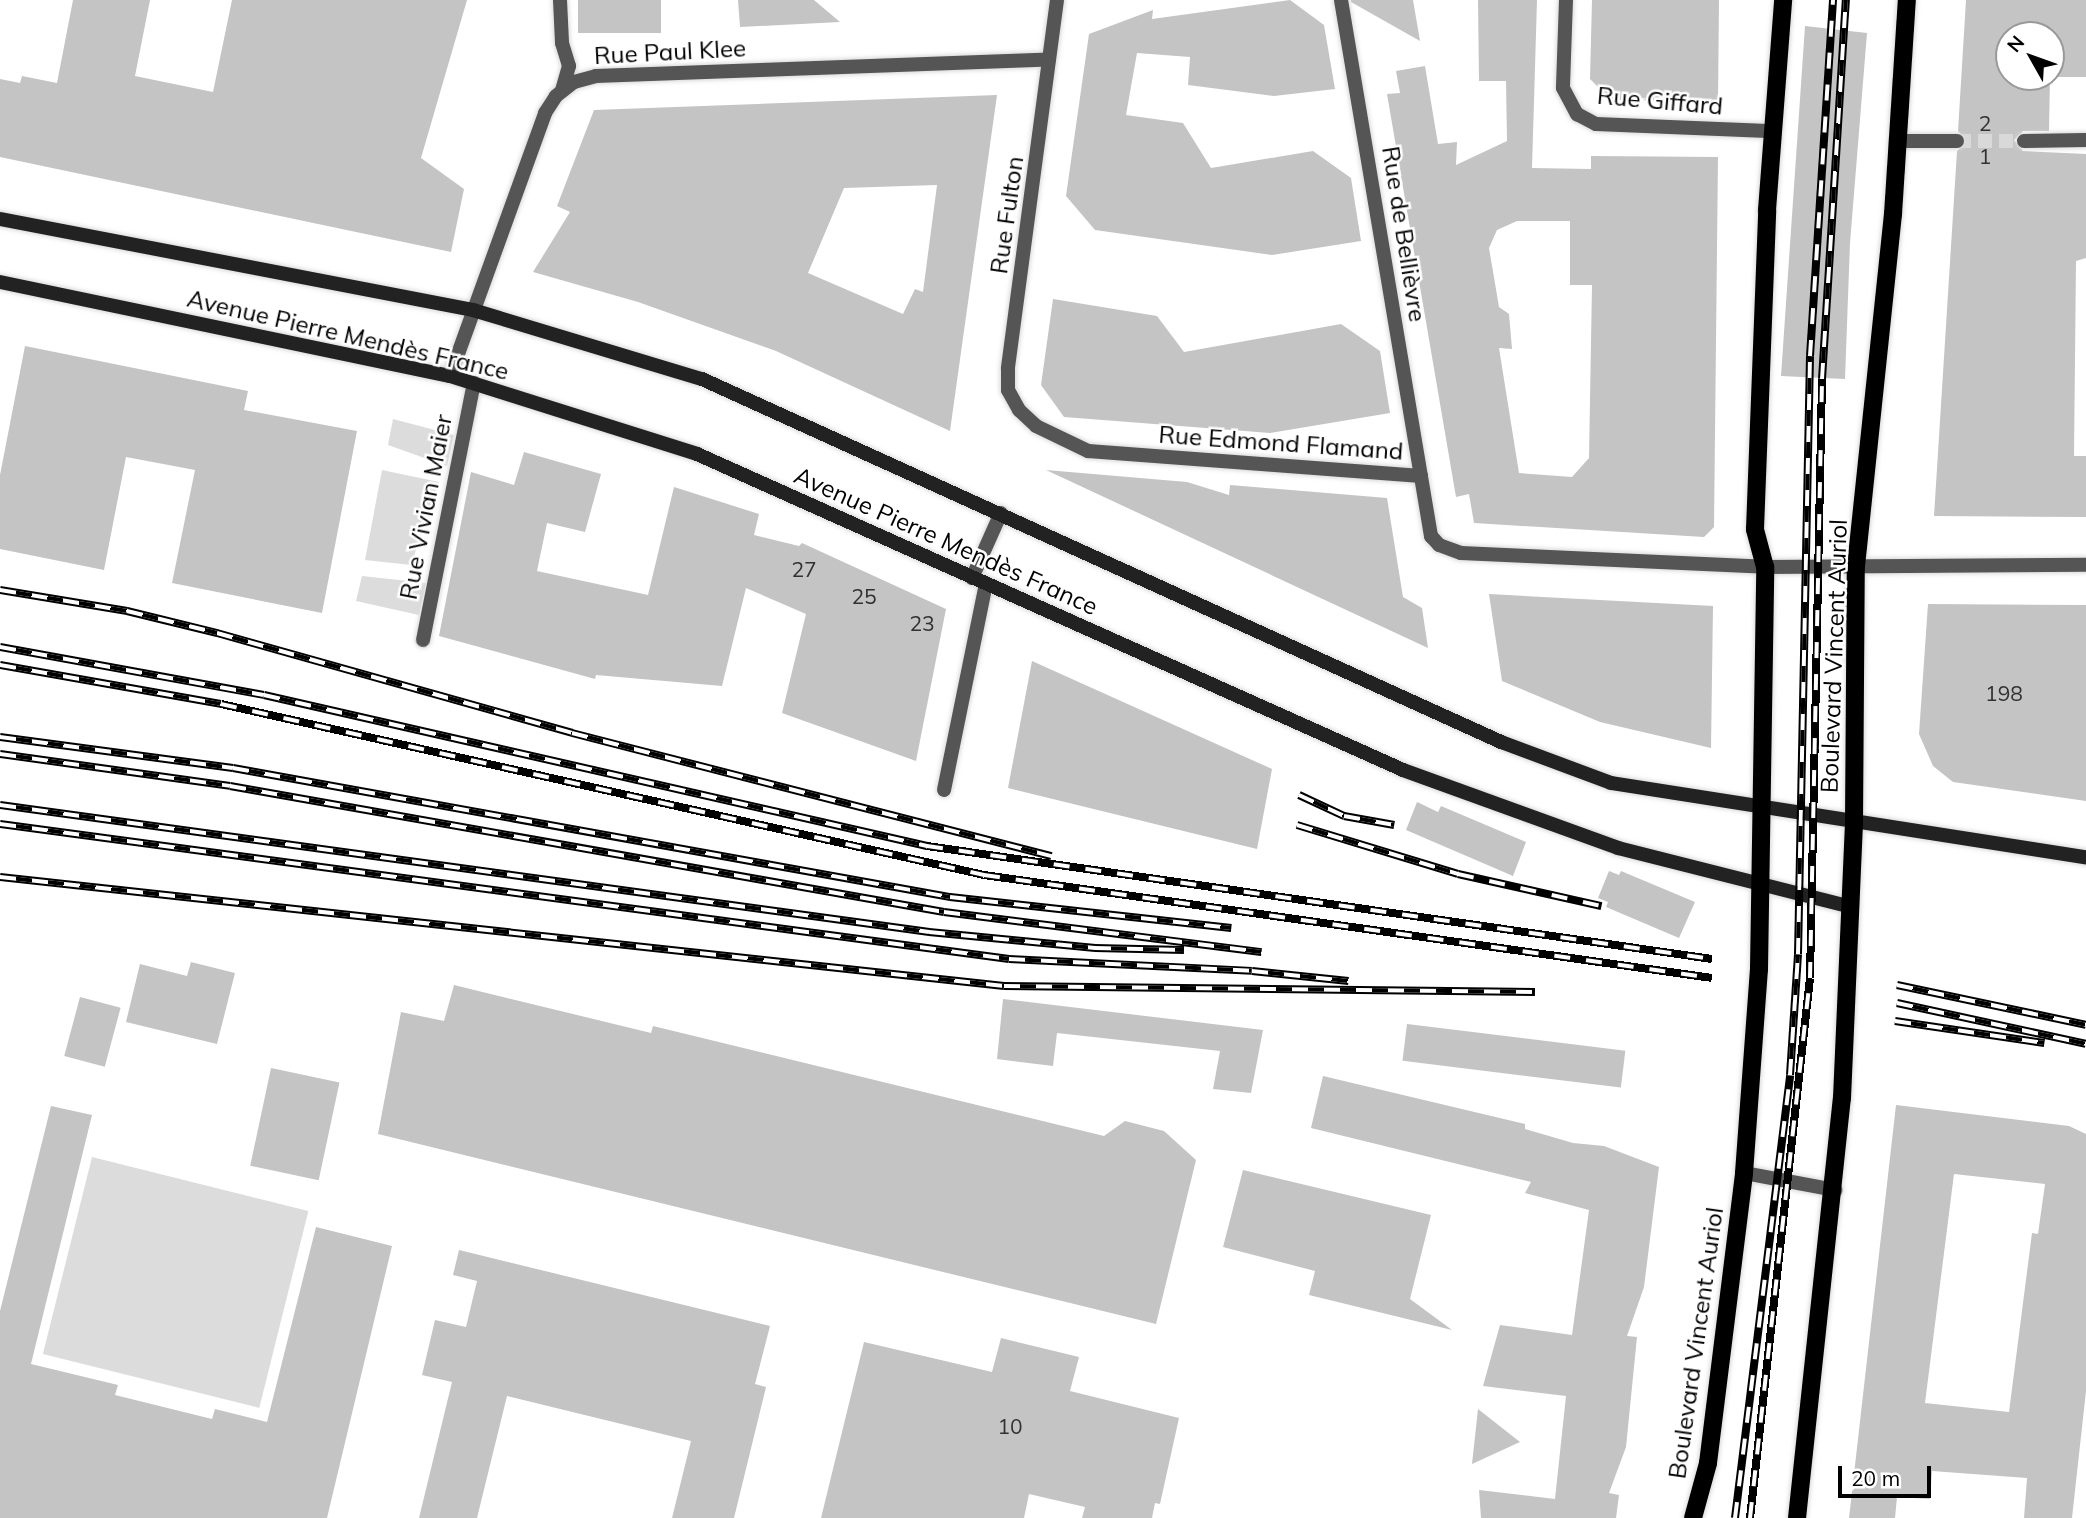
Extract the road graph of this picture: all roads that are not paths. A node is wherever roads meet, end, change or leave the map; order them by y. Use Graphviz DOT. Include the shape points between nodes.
graph roads {
  1 [pos="560,0"];
  2 [pos="1057,0"];
  3 [pos="1341,0"];
  4 [pos="1566,0"];
  5 [pos="1783,0"];
  6 [pos="1907,0"];
  7 [pos="1049,58"];
  8 [pos="562,91"];
  9 [pos="1774,131"];
  10 [pos="2086,140"];
  11 [pos="1899,141"];
  12 [pos="1957,141"];
  13 [pos="2024,141"];
  14 [pos="0,219"];
  15 [pos="0,282"];
  16 [pos="473,310"];
  17 [pos="450,376"];
  18 [pos="474,383"];
  19 [pos="1036,426"];
  20 [pos="1421,476"];
  21 [pos="1001,513"];
  22 [pos="2086,565"];
  23 [pos="1856,566"];
  24 [pos="1765,567"];
  25 [pos="972,578"];
  26 [pos="986,584"];
  27 [pos="423,640"];
  28 [pos="944,790"];
  29 [pos="1764,809"];
  30 [pos="1854,824"];
  31 [pos="2086,858"];
  32 [pos="1761,888"];
  33 [pos="1852,908"];
  34 [pos="1744,1173"];
  35 [pos="1835,1190"];
  36 [pos="1693,1518"];
  37 [pos="1797,1518"];
  1 -- 8 [label="street" via="562,43 569,66"];
  2 -- 7 [label="street, Rue Fulton"];
  3 -- 20 [label="street, Rue de Bellièvre"];
  4 -- 9 [label="street, Rue Giffard" via="1563,88 1577,114 1596,124"];
  5 -- 9 [label="main road, Boulevard Vincent Auriol"];
  6 -- 11 [label="main road, Boulevard Vincent Auriol"];
  7 -- 8 [label="street, Rue Paul Klee" via="596,76"];
  7 -- 19 [label="street, Rue Fulton" via="1008,369 1011,398"];
  8 -- 16 [label="street" via="545,113"];
  9 -- 24 [label="main road, Boulevard Vincent Auriol" via="1766,210 1755,529"];
  10 -- 13 [label="street"];
  11 -- 12 [label="street"];
  11 -- 23 [label="main road, Boulevard Vincent Auriol"];
  14 -- 16 [label="street, Avenue Pierre Mendès France"];
  15 -- 17 [label="street, Avenue Pierre Mendès France"];
  16 -- 17 [label="street"];
  16 -- 21 [label="street, Avenue Pierre Mendès France" via="702,379"];
  17 -- 18 [label="street, Avenue Pierre Mendès France"];
  18 -- 25 [label="street, Avenue Pierre Mendès France" via="697,454"];
  18 -- 27 [label="street, Rue Vivian Maier"];
  19 -- 20 [label="street, Rue Edmond Flamand" via="1088,451"];
  20 -- 24 [label="street, Rue Edmond Flamand" via="1431,536 1454,552"];
  21 -- 25 [label="street"];
  21 -- 29 [label="street, Avenue Pierre Mendès France" via="1539,758 1627,786"];
  22 -- 23 [label="street, Rue Edmond Flamand"];
  23 -- 24 [label="street, Rue Edmond Flamand"];
  23 -- 30 [label="main road, Boulevard Vincent Auriol"];
  24 -- 29 [label="main road, Boulevard Vincent Auriol"];
  25 -- 26 [label="street, Avenue Pierre Mendès France"];
  26 -- 28 [label="street"];
  26 -- 32 [label="street, Avenue Pierre Mendès France" via="1403,770 1618,849"];
  29 -- 30 [label="street, Avenue Pierre Mendès France"];
  29 -- 32 [label="main road, Boulevard Vincent Auriol"];
  30 -- 31 [label="street, Avenue Pierre Mendès France"];
  30 -- 33 [label="main road, Boulevard Vincent Auriol"];
  32 -- 33 [label="street, Avenue Pierre Mendès France"];
  32 -- 34 [label="main road, Boulevard Vincent Auriol"];
  33 -- 35 [label="main road, Boulevard Vincent Auriol"];
  34 -- 35 [label="street"];
  34 -- 36 [label="main road, Boulevard Vincent Auriol" via="1708,1463"];
  35 -- 37 [label="main road, Boulevard Vincent Auriol"];
}
